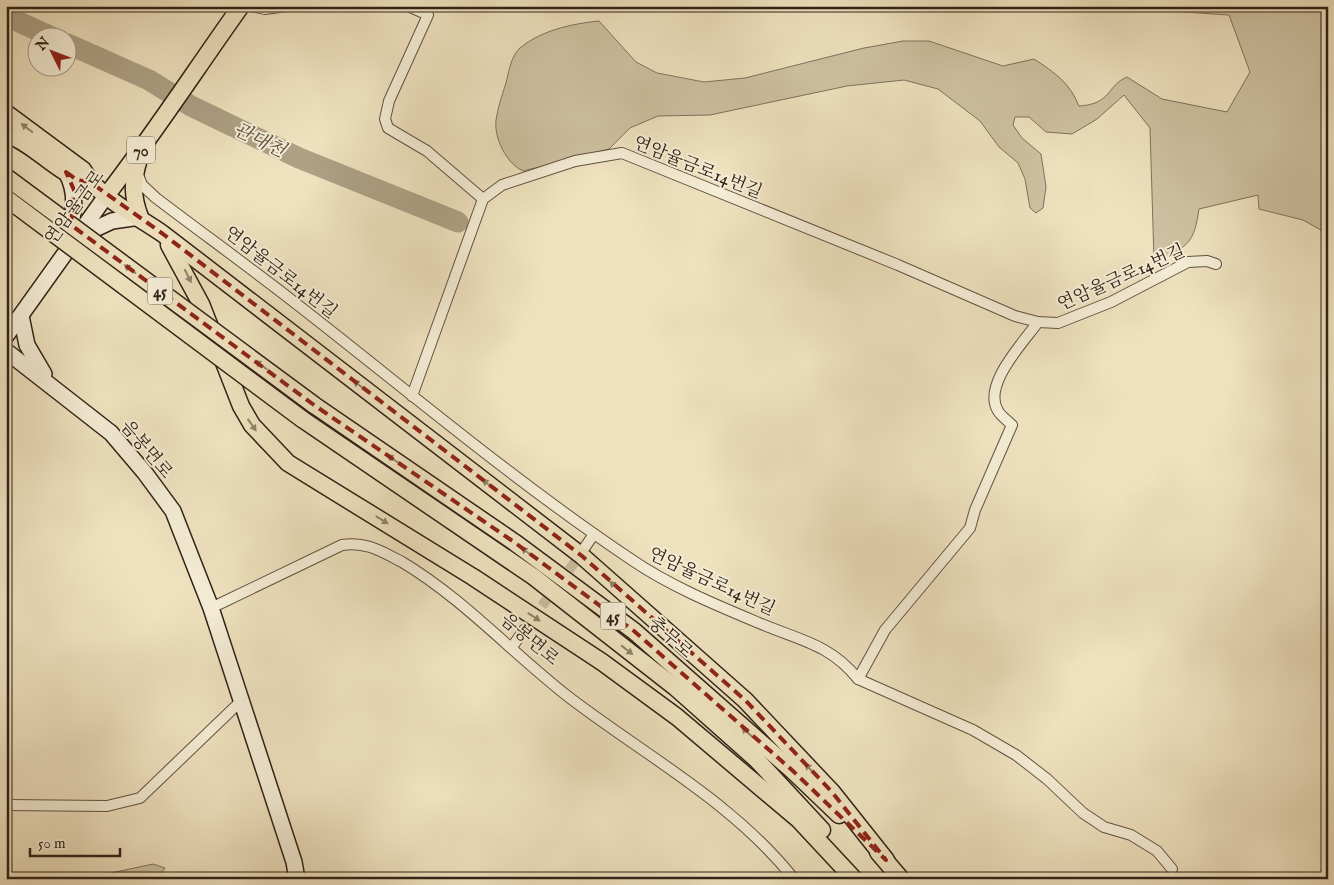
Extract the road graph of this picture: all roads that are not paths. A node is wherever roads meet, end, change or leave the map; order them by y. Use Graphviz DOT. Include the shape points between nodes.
graph roads {
  1 [pos="241,6"];
  2 [pos="251,6"];
  3 [pos="286,6"];
  4 [pos="408,6"];
  5 [pos="6,113"];
  6 [pos="6,134"];
  7 [pos="143,148"];
  8 [pos="136,170"];
  9 [pos="66,172"];
  10 [pos="6,177"];
  11 [pos="90,182"];
  12 [pos="106,196"];
  13 [pos="6,198"];
  14 [pos="483,199"];
  15 [pos="140,217"];
  16 [pos="163,234"];
  17 [pos="74,240"];
  18 [pos="63,255"];
  19 [pos="1216,264"];
  20 [pos="21,316"];
  21 [pos="1038,322"];
  22 [pos="6,336"];
  23 [pos="6,351"];
  24 [pos="50,384"];
  25 [pos="412,396"];
  26 [pos="594,534"];
  27 [pos="583,550"];
  28 [pos="211,608"];
  29 [pos="524,630"];
  30 [pos="512,647"];
  31 [pos="858,679"];
  32 [pos="240,702"];
  33 [pos="6,805"];
  34 [pos="886,860"];
  35 [pos="1172,870"];
  36 [pos="297,879"];
  37 [pos="794,879"];
  38 [pos="854,879"];
  39 [pos="863,879"];
  40 [pos="902,879"];
  1 -- 7 [label="main road, 연암율금로 / 70"];
  2 -- 3 [label="street" via="265,9"];
  4 -- 14 [label="street" via="428,15 389,101 385,119 388,128 428,151"];
  11 -- 5 [label="main road, one-way" via="83,170"];
  6 -- 9 [label="main road" via="32,146"];
  7 -- 8 [label="main road"];
  7 -- 12 [label="main road, 연암율금로 / 70"];
  8 -- 15 [label="main road" via="132,184 133,200"];
  8 -- 25 [label="street, 연암율금로14번길" via="142,185 156,198"];
  9 -- 11 [label="main road" via="76,180"];
  9 -- 18 [label="street" via="74,190 75,208"];
  34 -- 10 [label="main road, 충무로 / 45, one-way, bridge" via="793,770 634,631 514,542 314,405"];
  11 -- 12 [label="main road"];
  12 -- 15 [label="main road"];
  12 -- 17 [label="street, 연암율금로 / 70"];
  13 -- 39 [label="main road, 충무로 / 45, one-way, bridge" via="302,419 534,577 676,688 757,760 805,810"];
  14 -- 21 [label="street, 연암율금로14번길" via="502,185 575,161 622,153 1015,316"];
  14 -- 25 [label="street"];
  15 -- 16 [label="main road"];
  15 -- 17 [label="street" via="100,225"];
  34 -- 16 [label="main road, one-way" via="832,792 745,700 582,556"];
  16 -- 38 [label="main road, one-way" via="198,297 241,406 252,425 281,457 505,598 602,662 677,717 799,820"];
  17 -- 18 [label="street, 연암율금로 / 70"];
  18 -- 20 [label="street, 연암율금로 / 70"];
  19 -- 21 [label="street, 연암율금로14번길" via="1188,262 1111,302 1076,316 1058,323"];
  20 -- 22 [label="street, 연암율금로 / 70"];
  20 -- 24 [label="street" via="27,345"];
  21 -- 31 [label="street, 연암율금로14번길" via="998,376 993,394 997,410 1012,425 970,528 885,630"];
  23 -- 24 [label="street, 음봉면로"];
  24 -- 28 [label="street, 음봉면로" via="111,433 146,472 172,511"];
  25 -- 26 [label="street, 연암율금로14번길"];
  26 -- 27 [label="street"];
  26 -- 31 [label="street, 연암율금로14번길" via="669,582 758,623 826,649"];
  28 -- 30 [label="street, 음봉면로" via="342,544 358,542 402,563 438,587"];
  28 -- 32 [label="street, 음봉면로"];
  29 -- 30 [label="street"];
  30 -- 37 [label="street, 음봉면로" via="569,697 748,828"];
  31 -- 35 [label="street, 연암율금로14번길" via="973,730 1016,755 1047,778 1083,813 1104,827 1131,835 1157,851"];
  32 -- 33 [label="street" via="140,798 107,806"];
  32 -- 36 [label="street, 음봉면로"];
  34 -- 40 [label="main road, 충무로 / 45"];
}
